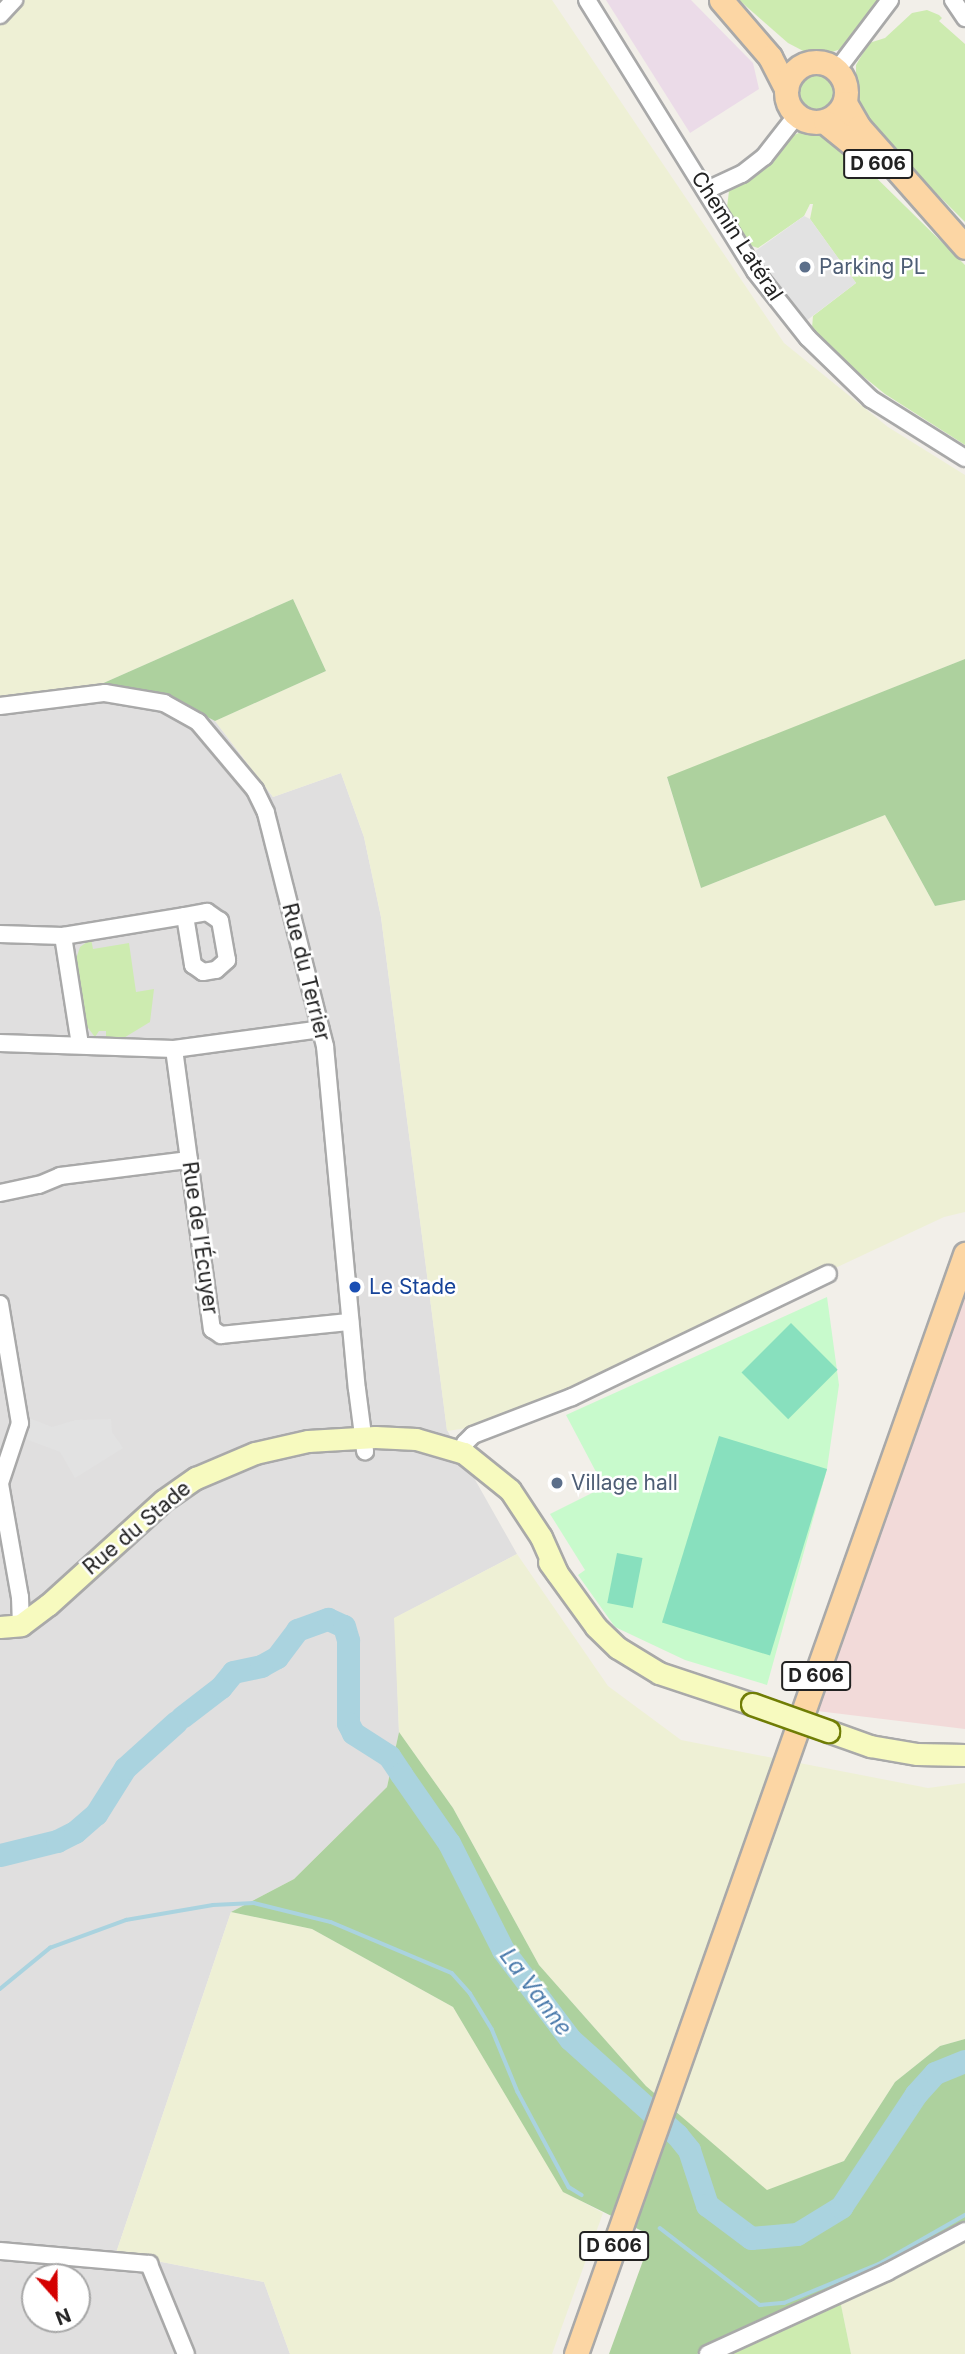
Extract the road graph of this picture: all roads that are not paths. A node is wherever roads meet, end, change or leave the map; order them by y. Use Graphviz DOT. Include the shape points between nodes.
graph roads {
  1 [pos="14,0"];
  2 [pos="587,0"];
  3 [pos="721,0"];
  4 [pos="890,0"];
  5 [pos="953,0"];
  6 [pos="0,15"];
  7 [pos="965,18"];
  8 [pos="746,26"];
  9 [pos="810,62"];
  10 [pos="837,70"];
  11 [pos="786,89"];
  12 [pos="845,103"];
  13 [pos="796,116"];
  14 [pos="825,122"];
  15 [pos="707,190"];
  16 [pos="929,208"];
  17 [pos="960,241"];
  18 [pos="965,458"];
  19 [pos="0,706"];
  20 [pos="185,916"];
  21 [pos="0,934"];
  22 [pos="63,936"];
  23 [pos="321,1029"];
  24 [pos="0,1043"];
  25 [pos="80,1045"];
  26 [pos="174,1049"];
  27 [pos="189,1160"];
  28 [pos="0,1193"];
  29 [pos="965,1254"];
  30 [pos="828,1274"];
  31 [pos="0,1304"];
  32 [pos="350,1322"];
  33 [pos="365,1444"];
  34 [pos="460,1457"];
  35 [pos="0,1484"];
  36 [pos="10,1626"];
  37 [pos="965,1755"];
  38 [pos="965,2231"];
  39 [pos="0,2251"];
  40 [pos="186,2354"];
  41 [pos="576,2354"];
  42 [pos="708,2354"];
  1 -- 6 [label="street"];
  2 -- 15 [label="street, Chemin Latéral"];
  3 -- 8 [label="main road"];
  4 -- 10 [label="street"];
  5 -- 7 [label="street"];
  8 -- 9 [label="main road" via="779,49"];
  8 -- 11 [label="main road" via="770,57"];
  9 -- 10 [label="main road"];
  9 -- 11 [label="main road" via="794,72"];
  10 -- 12 [label="main road" via="846,85"];
  11 -- 13 [label="main road"];
  12 -- 14 [label="main road"];
  12 -- 16 [label="main road, D 606" via="859,127"];
  13 -- 14 [label="main road"];
  13 -- 15 [label="street" via="764,156 742,174"];
  14 -- 16 [label="main road, D 606"];
  15 -- 18 [label="street, Chemin Latéral" via="755,271 808,338 871,399"];
  16 -- 17 [label="main road, D 606"];
  19 -- 23 [label="street, Rue du Terrier" via="124,694 184,712 211,734 241,770 266,813"];
  20 -- 22 [label="street"];
  21 -- 22 [label="street"];
  22 -- 25 [label="street"];
  23 -- 26 [label="street"];
  23 -- 32 [label="street, Rue du Terrier"];
  24 -- 25 [label="street"];
  25 -- 26 [label="street"];
  26 -- 27 [label="street, Rue de l’Écuyer"];
  27 -- 28 [label="street" via="60,1176"];
  27 -- 32 [label="street, Rue de l’Écuyer" via="215,1333"];
  29 -- 41 [label="main road, D 606"];
  30 -- 34 [label="street" via="572,1397 473,1435"];
  31 -- 35 [label="street" via="20,1423"];
  32 -- 33 [label="street, Rue du Terrier"];
  33 -- 34 [label="street, Rue du Stade" via="416,1439"];
  33 -- 36 [label="street, Rue du Stade" via="308,1441 229,1462 180,1488 48,1605"];
  34 -- 37 [label="street, Rue du Stade, bridge" via="510,1490 541,1537 557,1573 596,1627 618,1648 659,1673 870,1746 917,1754"];
  35 -- 36 [label="street" via="20,1597"];
  38 -- 42 [label="street"];
  39 -- 40 [label="street" via="149,2264"];
}
